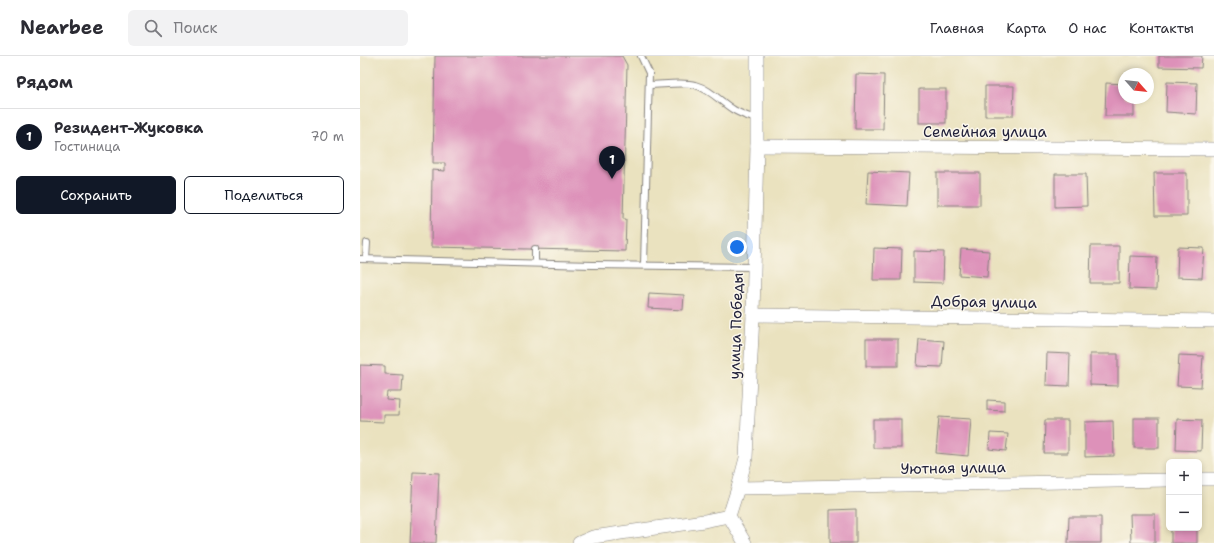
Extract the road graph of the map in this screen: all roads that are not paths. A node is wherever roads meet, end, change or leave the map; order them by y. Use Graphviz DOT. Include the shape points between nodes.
graph roads {
  1 [pos="641,56"];
  2 [pos="757,56"];
  3 [pos="649,85"];
  4 [pos="757,119"];
  5 [pos="757,146"];
  6 [pos="1214,149"];
  7 [pos="367,243"];
  8 [pos="535,249"];
  9 [pos="363,259"];
  10 [pos="535,263"];
  11 [pos="644,265"];
  12 [pos="754,267"];
  13 [pos="753,315"];
  14 [pos="1214,321"];
  15 [pos="1202,479"];
  16 [pos="1214,479"];
  17 [pos="1166,480"];
  18 [pos="738,488"];
  19 [pos="729,516"];
  20 [pos="579,543"];
  21 [pos="745,543"];
  1 -- 3 [label="lane" via="649,72"];
  2 -- 4 [label="street, улица Победы"];
  3 -- 4 [label="lane" via="694,84 719,98 733,110"];
  3 -- 11 [label="lane"];
  4 -- 5 [label="street, улица Победы"];
  5 -- 6 [label="street, Семейная улица"];
  5 -- 12 [label="street, улица Победы"];
  7 -- 9 [label="lane"];
  8 -- 10 [label="lane"];
  9 -- 10 [label="lane"];
  10 -- 11 [label="lane"];
  11 -- 12 [label="lane"];
  12 -- 13 [label="street, улица Победы"];
  13 -- 14 [label="street, Добрая улица"];
  13 -- 18 [label="street, улица Победы" via="746,458"];
  15 -- 16 [label="street"];
  17 -- 18 [label="street, Уютная улица"];
  18 -- 19 [label="street, улица Победы"];
  19 -- 20 [label="street" via="593,537"];
  19 -- 21 [label="street"];
}
